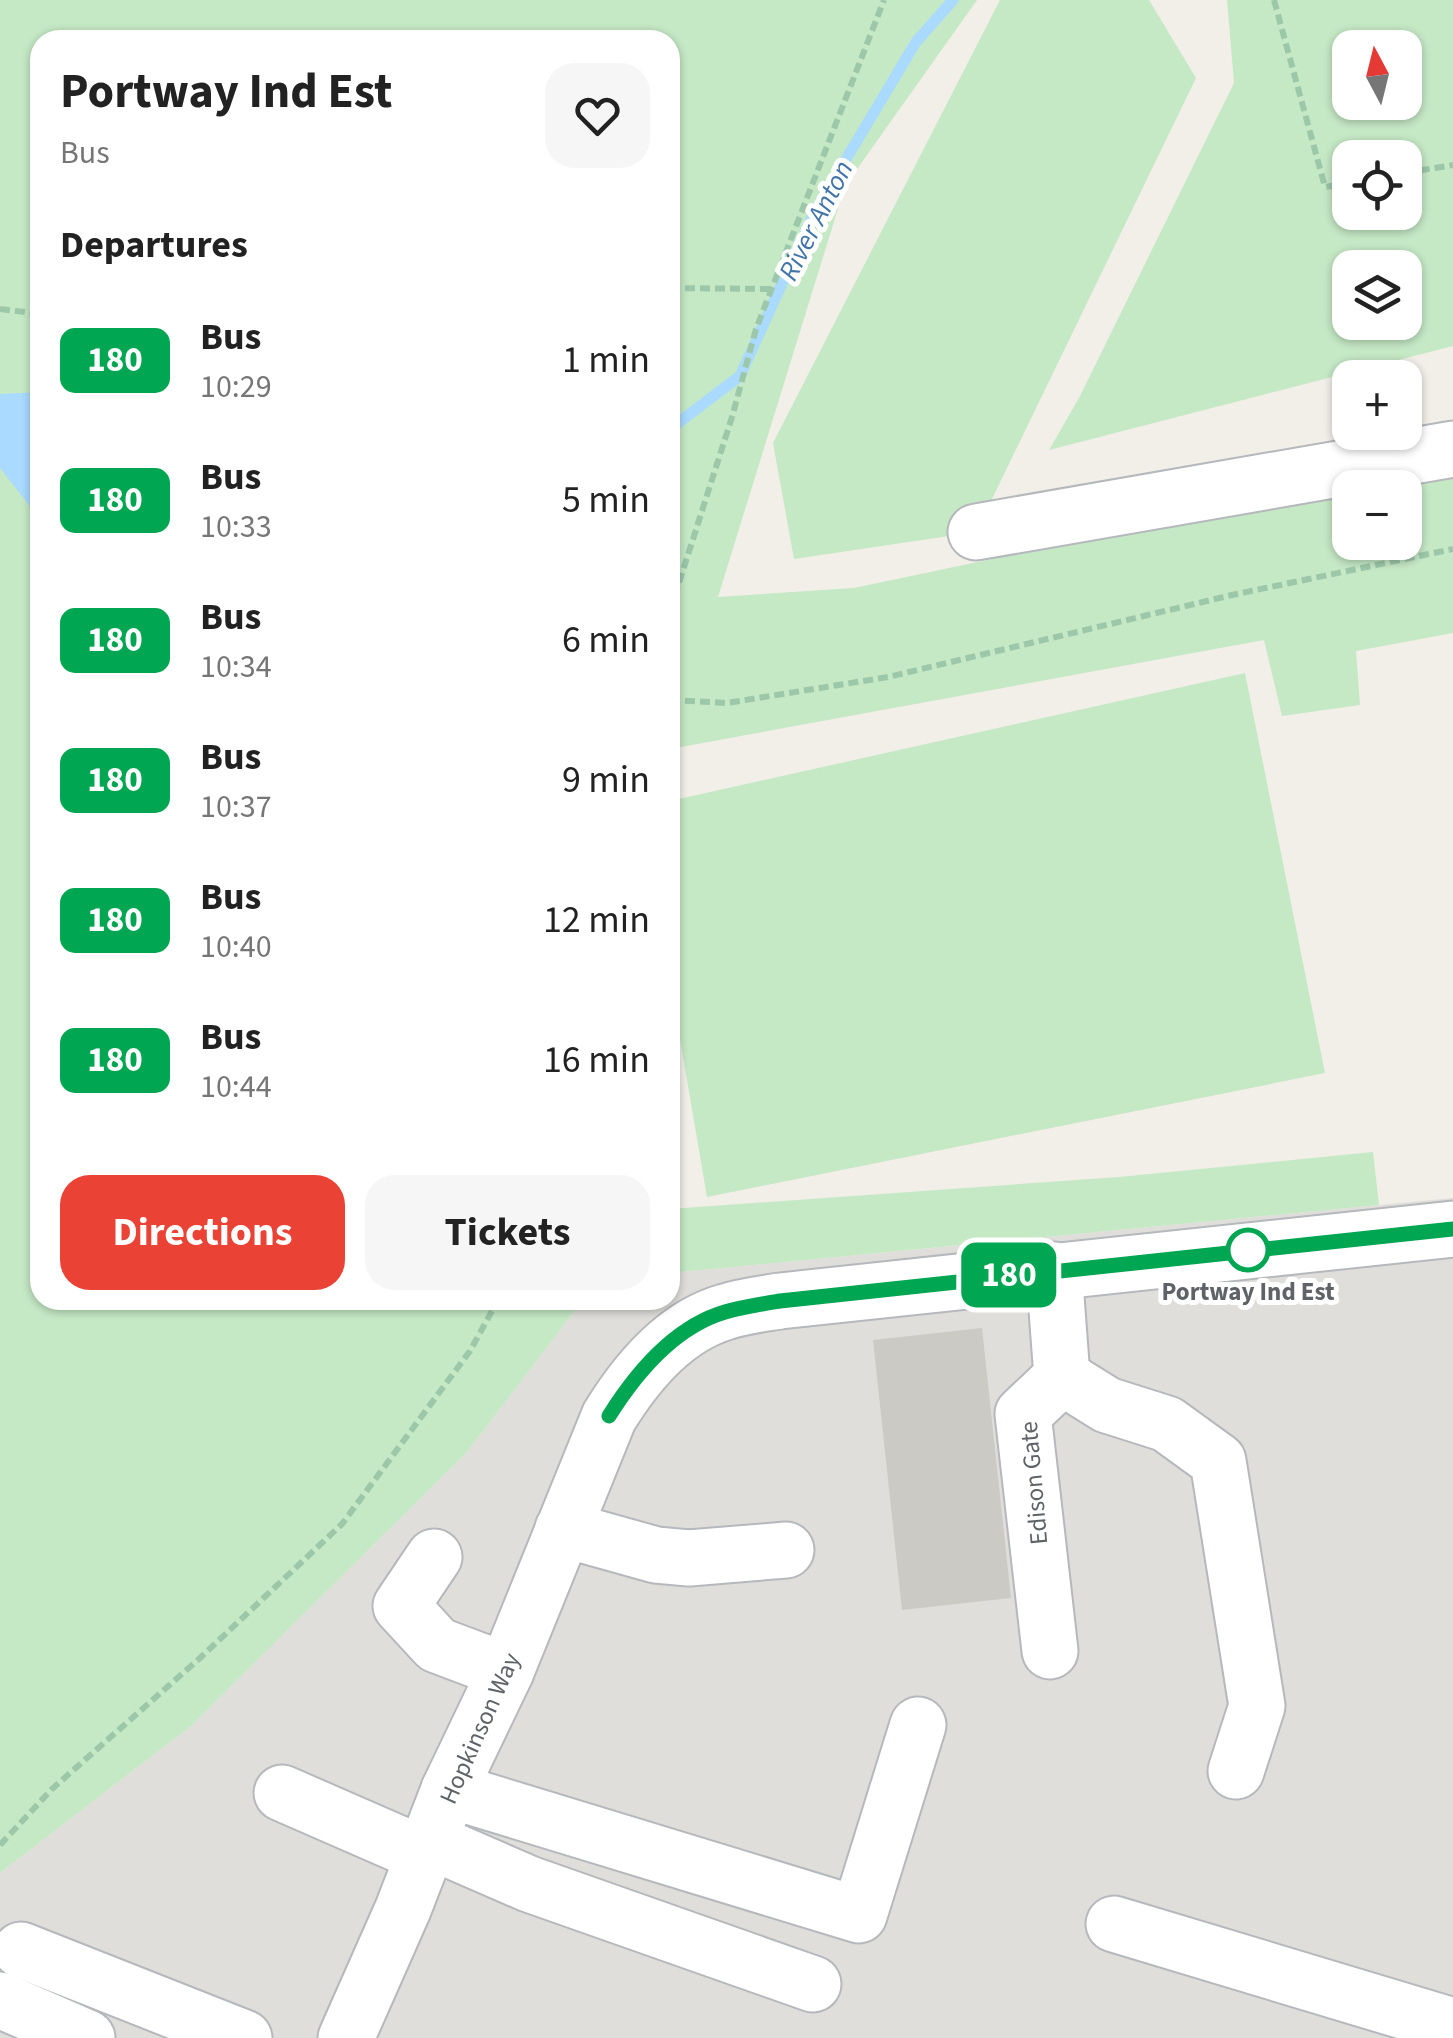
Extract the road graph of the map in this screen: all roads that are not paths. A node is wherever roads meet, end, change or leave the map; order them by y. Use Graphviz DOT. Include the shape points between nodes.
graph roads {
  1 [pos="1453,449"];
  2 [pos="976,532"];
  3 [pos="1453,1229"];
  4 [pos="1054,1270"];
  5 [pos="1062,1376"];
  6 [pos="563,1530"];
  7 [pos="786,1550"];
  8 [pos="434,1557"];
  9 [pos="1050,1651"];
  10 [pos="506,1671"];
  11 [pos="918,1725"];
  12 [pos="1236,1772"];
  13 [pos="449,1790"];
  14 [pos="282,1793"];
  15 [pos="427,1848"];
  16 [pos="1114,1924"];
  17 [pos="22,1950"];
  18 [pos="813,1984"];
  19 [pos="0,2000"];
  20 [pos="1453,2026"];
  21 [pos="87,2038"];
  22 [pos="244,2038"];
  23 [pos="346,2038"];
  1 -- 2 [label="street"];
  3 -- 4 [label="street, Hopkinson Way"];
  4 -- 5 [label="street"];
  4 -- 6 [label="street, Hopkinson Way" via="780,1301 723,1312 690,1328 660,1351 609,1416"];
  5 -- 9 [label="street, Edison Gate" via="1022,1414"];
  5 -- 12 [label="street" via="1107,1405 1168,1424 1218,1461 1257,1706"];
  6 -- 7 [label="street" via="656,1556"];
  6 -- 10 [label="street, Hopkinson Way"];
  8 -- 10 [label="street" via="401,1606 437,1645"];
  10 -- 13 [label="street, Hopkinson Way"];
  11 -- 13 [label="street" via="859,1915"];
  13 -- 15 [label="street, Hopkinson Way"];
  14 -- 15 [label="street"];
  15 -- 18 [label="street"];
  15 -- 23 [label="street, Hopkinson Way"];
  16 -- 20 [label="street"];
  17 -- 22 [label="street"];
  19 -- 21 [label="street"];
}
